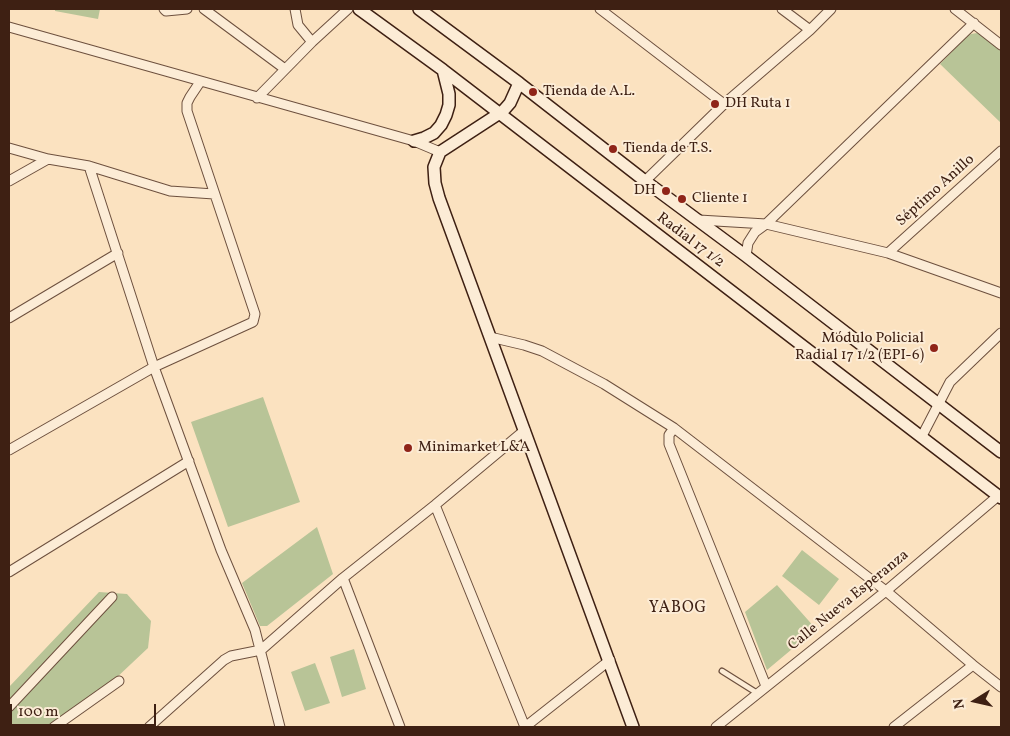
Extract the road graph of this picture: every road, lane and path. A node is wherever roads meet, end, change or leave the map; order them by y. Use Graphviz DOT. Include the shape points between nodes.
graph roads {
  1 [pos="164,9"];
  2 [pos="187,9"];
  3 [pos="204,9"];
  4 [pos="295,9"];
  5 [pos="348,9"];
  6 [pos="359,9"];
  7 [pos="419,9"];
  8 [pos="600,9"];
  9 [pos="782,9"];
  10 [pos="831,9"];
  11 [pos="955,9"];
  12 [pos="974,23"];
  13 [pos="9,27"];
  14 [pos="810,30"];
  15 [pos="312,42"];
  16 [pos="1001,45"];
  17 [pos="285,69"];
  18 [pos="443,70"];
  19 [pos="200,82"];
  20 [pos="519,83"];
  21 [pos="257,98"];
  22 [pos="724,104"];
  23 [pos="497,113"];
  24 [pos="414,141"];
  25 [pos="9,148"];
  26 [pos="1001,150"];
  27 [pos="440,152"];
  28 [pos="48,158"];
  29 [pos="89,166"];
  30 [pos="9,181"];
  31 [pos="645,181"];
  32 [pos="214,194"];
  33 [pos="698,220"];
  34 [pos="766,224"];
  35 [pos="888,253"];
  36 [pos="118,254"];
  37 [pos="746,256"];
  38 [pos="1001,293"];
  39 [pos="9,318"];
  40 [pos="1001,333"];
  41 [pos="490,337"];
  42 [pos="154,366"];
  43 [pos="938,403"];
  44 [pos="674,428"];
  45 [pos="525,430"];
  46 [pos="922,436"];
  47 [pos="9,450"];
  48 [pos="1001,452"];
  49 [pos="189,460"];
  50 [pos="1000,497"];
  51 [pos="435,505"];
  52 [pos="9,572"];
  53 [pos="343,578"];
  54 [pos="886,591"];
  55 [pos="112,597"];
  56 [pos="261,650"];
  57 [pos="610,660"];
  58 [pos="973,665"];
  59 [pos="722,671"];
  60 [pos="119,681"];
  61 [pos="766,686"];
  62 [pos="1001,687"];
  63 [pos="756,693"];
  64 [pos="9,707"];
  65 [pos="54,727"];
  66 [pos="149,727"];
  67 [pos="280,727"];
  68 [pos="400,727"];
  69 [pos="525,727"];
  70 [pos="634,727"];
  71 [pos="716,727"];
  72 [pos="894,727"];
  1 -- 2 [label="street"];
  3 -- 17 [label="street"];
  4 -- 15 [label="street" via="298,25"];
  5 -- 15 [label="street"];
  6 -- 18 [label="street, Radial 17 1/2"];
  7 -- 20 [label="street, Radial 17 1/2"];
  8 -- 22 [label="street"];
  9 -- 14 [label="street"];
  10 -- 14 [label="street"];
  11 -- 12 [label="street"];
  12 -- 16 [label="street"];
  12 -- 34 [label="street"];
  13 -- 19 [label="street"];
  14 -- 22 [label="street"];
  15 -- 17 [label="street"];
  17 -- 21 [label="street"];
  18 -- 23 [label="street, Radial 17 1/2"];
  18 -- 24 [label="street" via="449,105 446,115 434,133"];
  19 -- 21 [label="street"];
  19 -- 32 [label="street" via="187,103 187,112"];
  20 -- 23 [label="street" via="510,103"];
  20 -- 31 [label="street, Radial 17 1/2"];
  21 -- 24 [label="street"];
  22 -- 31 [label="street"];
  23 -- 27 [label="street"];
  23 -- 46 [label="street, Radial 17 1/2"];
  24 -- 27 [label="street"];
  25 -- 28 [label="street"];
  26 -- 35 [label="street, Séptimo Anillo"];
  27 -- 41 [label="street" via="434,167 437,191"];
  28 -- 29 [label="street"];
  28 -- 30 [label="street"];
  29 -- 32 [label="street" via="170,191"];
  29 -- 36 [label="street"];
  31 -- 33 [label="street, Radial 17 1/2"];
  32 -- 42 [label="street" via="254,314 253,322"];
  33 -- 34 [label="street"];
  33 -- 37 [label="street, Radial 17 1/2"];
  34 -- 35 [label="street"];
  34 -- 37 [label="street" via="748,243"];
  35 -- 38 [label="street"];
  36 -- 39 [label="street"];
  36 -- 42 [label="street"];
  37 -- 43 [label="street, Radial 17 1/2"];
  40 -- 43 [label="street" via="950,382"];
  41 -- 44 [label="street" via="542,351 604,384"];
  41 -- 45 [label="street"];
  42 -- 47 [label="street"];
  42 -- 49 [label="street"];
  43 -- 46 [label="street"];
  43 -- 48 [label="street, Radial 17 1/2"];
  44 -- 54 [label="street"];
  44 -- 61 [label="street" via="669,435 669,444"];
  45 -- 51 [label="street"];
  45 -- 57 [label="street"];
  46 -- 50 [label="street, Radial 17 1/2"];
  49 -- 52 [label="street"];
  49 -- 56 [label="street"];
  50 -- 54 [label="street, Calle Nueva Esperanza"];
  51 -- 53 [label="street"];
  51 -- 69 [label="street"];
  53 -- 56 [label="street"];
  53 -- 68 [label="street"];
  54 -- 58 [label="street"];
  54 -- 61 [label="street, Calle Nueva Esperanza"];
  55 -- 64 [label="street"];
  56 -- 66 [label="street" via="224,660"];
  56 -- 67 [label="street"];
  57 -- 69 [label="street"];
  57 -- 70 [label="street"];
  58 -- 62 [label="street"];
  58 -- 72 [label="street"];
  59 -- 63 [label="lane"];
  60 -- 65 [label="street"];
  61 -- 63 [label="street, Calle Nueva Esperanza"];
  63 -- 71 [label="street, Calle Nueva Esperanza"];
}
